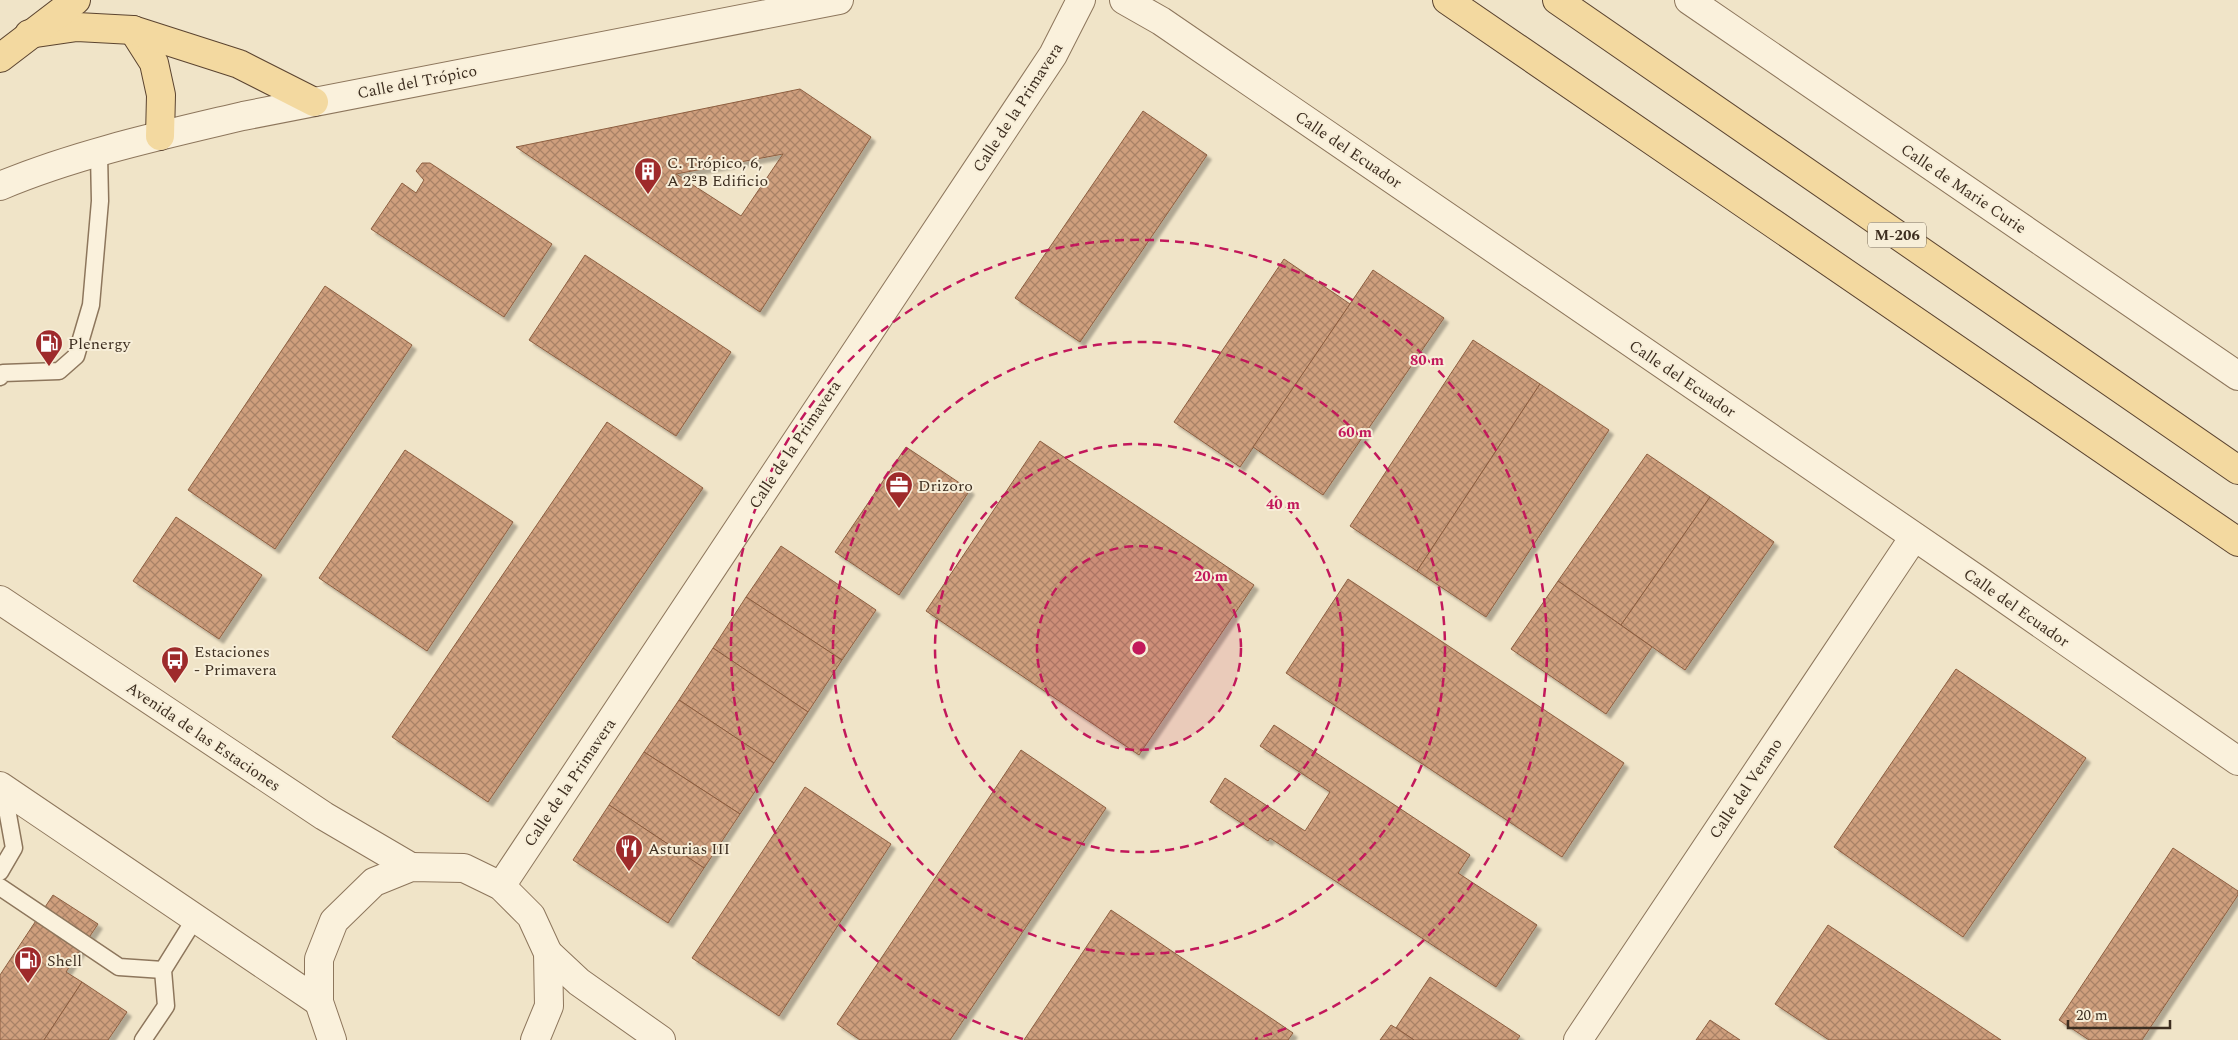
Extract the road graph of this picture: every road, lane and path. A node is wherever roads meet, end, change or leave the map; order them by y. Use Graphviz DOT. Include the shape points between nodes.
graph roads {
  1 [pos="76,0"];
  2 [pos="839,0"];
  3 [pos="1081,0"];
  4 [pos="1124,0"];
  5 [pos="1447,0"];
  6 [pos="1557,0"];
  7 [pos="1689,0"];
  8 [pos="133,30"];
  9 [pos="30,34"];
  10 [pos="0,58"];
  11 [pos="314,102"];
  12 [pos="160,136"];
  13 [pos="99,154"];
  14 [pos="0,186"];
  15 [pos="2238,376"];
  16 [pos="0,377"];
  17 [pos="2238,470"];
  18 [pos="1914,537"];
  19 [pos="2238,542"];
  20 [pos="0,600"];
  21 [pos="2238,761"];
  22 [pos="1,787"];
  23 [pos="411,867"];
  24 [pos="0,872"];
  25 [pos="501,886"];
  26 [pos="0,887"];
  27 [pos="196,917"];
  28 [pos="548,953"];
  29 [pos="162,970"];
  30 [pos="319,1002"];
  31 [pos="143,1040"];
  32 [pos="332,1040"];
  33 [pos="535,1040"];
  34 [pos="661,1040"];
  35 [pos="1578,1040"];
  1 -- 9 [label="main road"];
  2 -- 11 [label="street, Calle del Trópico"];
  3 -- 25 [label="street, Calle de la Primavera" via="1053,55"];
  4 -- 18 [label="street, Calle del Ecuador" via="1161,20"];
  5 -- 19 [label="main road"];
  6 -- 17 [label="main road, M-206"];
  7 -- 15 [label="street, Calle de Marie Curie"];
  8 -- 9 [label="main road" via="77,27"];
  8 -- 11 [label="main road" via="239,64"];
  8 -- 12 [label="main road" via="154,63 161,95"];
  9 -- 10 [label="main road"];
  11 -- 12 [label="street, Calle del Trópico"];
  12 -- 13 [label="street, Calle del Trópico"];
  13 -- 14 [label="street, Calle del Trópico" via="28,174"];
  13 -- 16 [label="lane" via="100,201 91,305 76,356 59,371 4,373"];
  18 -- 21 [label="street, Calle del Ecuador"];
  18 -- 35 [label="street, Calle del Verano"];
  20 -- 23 [label="street, Avenida de las Estaciones" via="324,816"];
  22 -- 24 [label="lane" via="14,848"];
  22 -- 27 [label="street"];
  23 -- 25 [label="street" via="464,868"];
  23 -- 30 [label="street" via="374,882 334,921 319,959"];
  25 -- 28 [label="street" via="531,916"];
  26 -- 29 [label="lane" via="119,966"];
  27 -- 29 [label="lane"];
  27 -- 30 [label="street"];
  28 -- 33 [label="street" via="549,1006"];
  28 -- 34 [label="street" via="578,982"];
  29 -- 31 [label="lane" via="166,1006"];
  30 -- 32 [label="street"];
}
